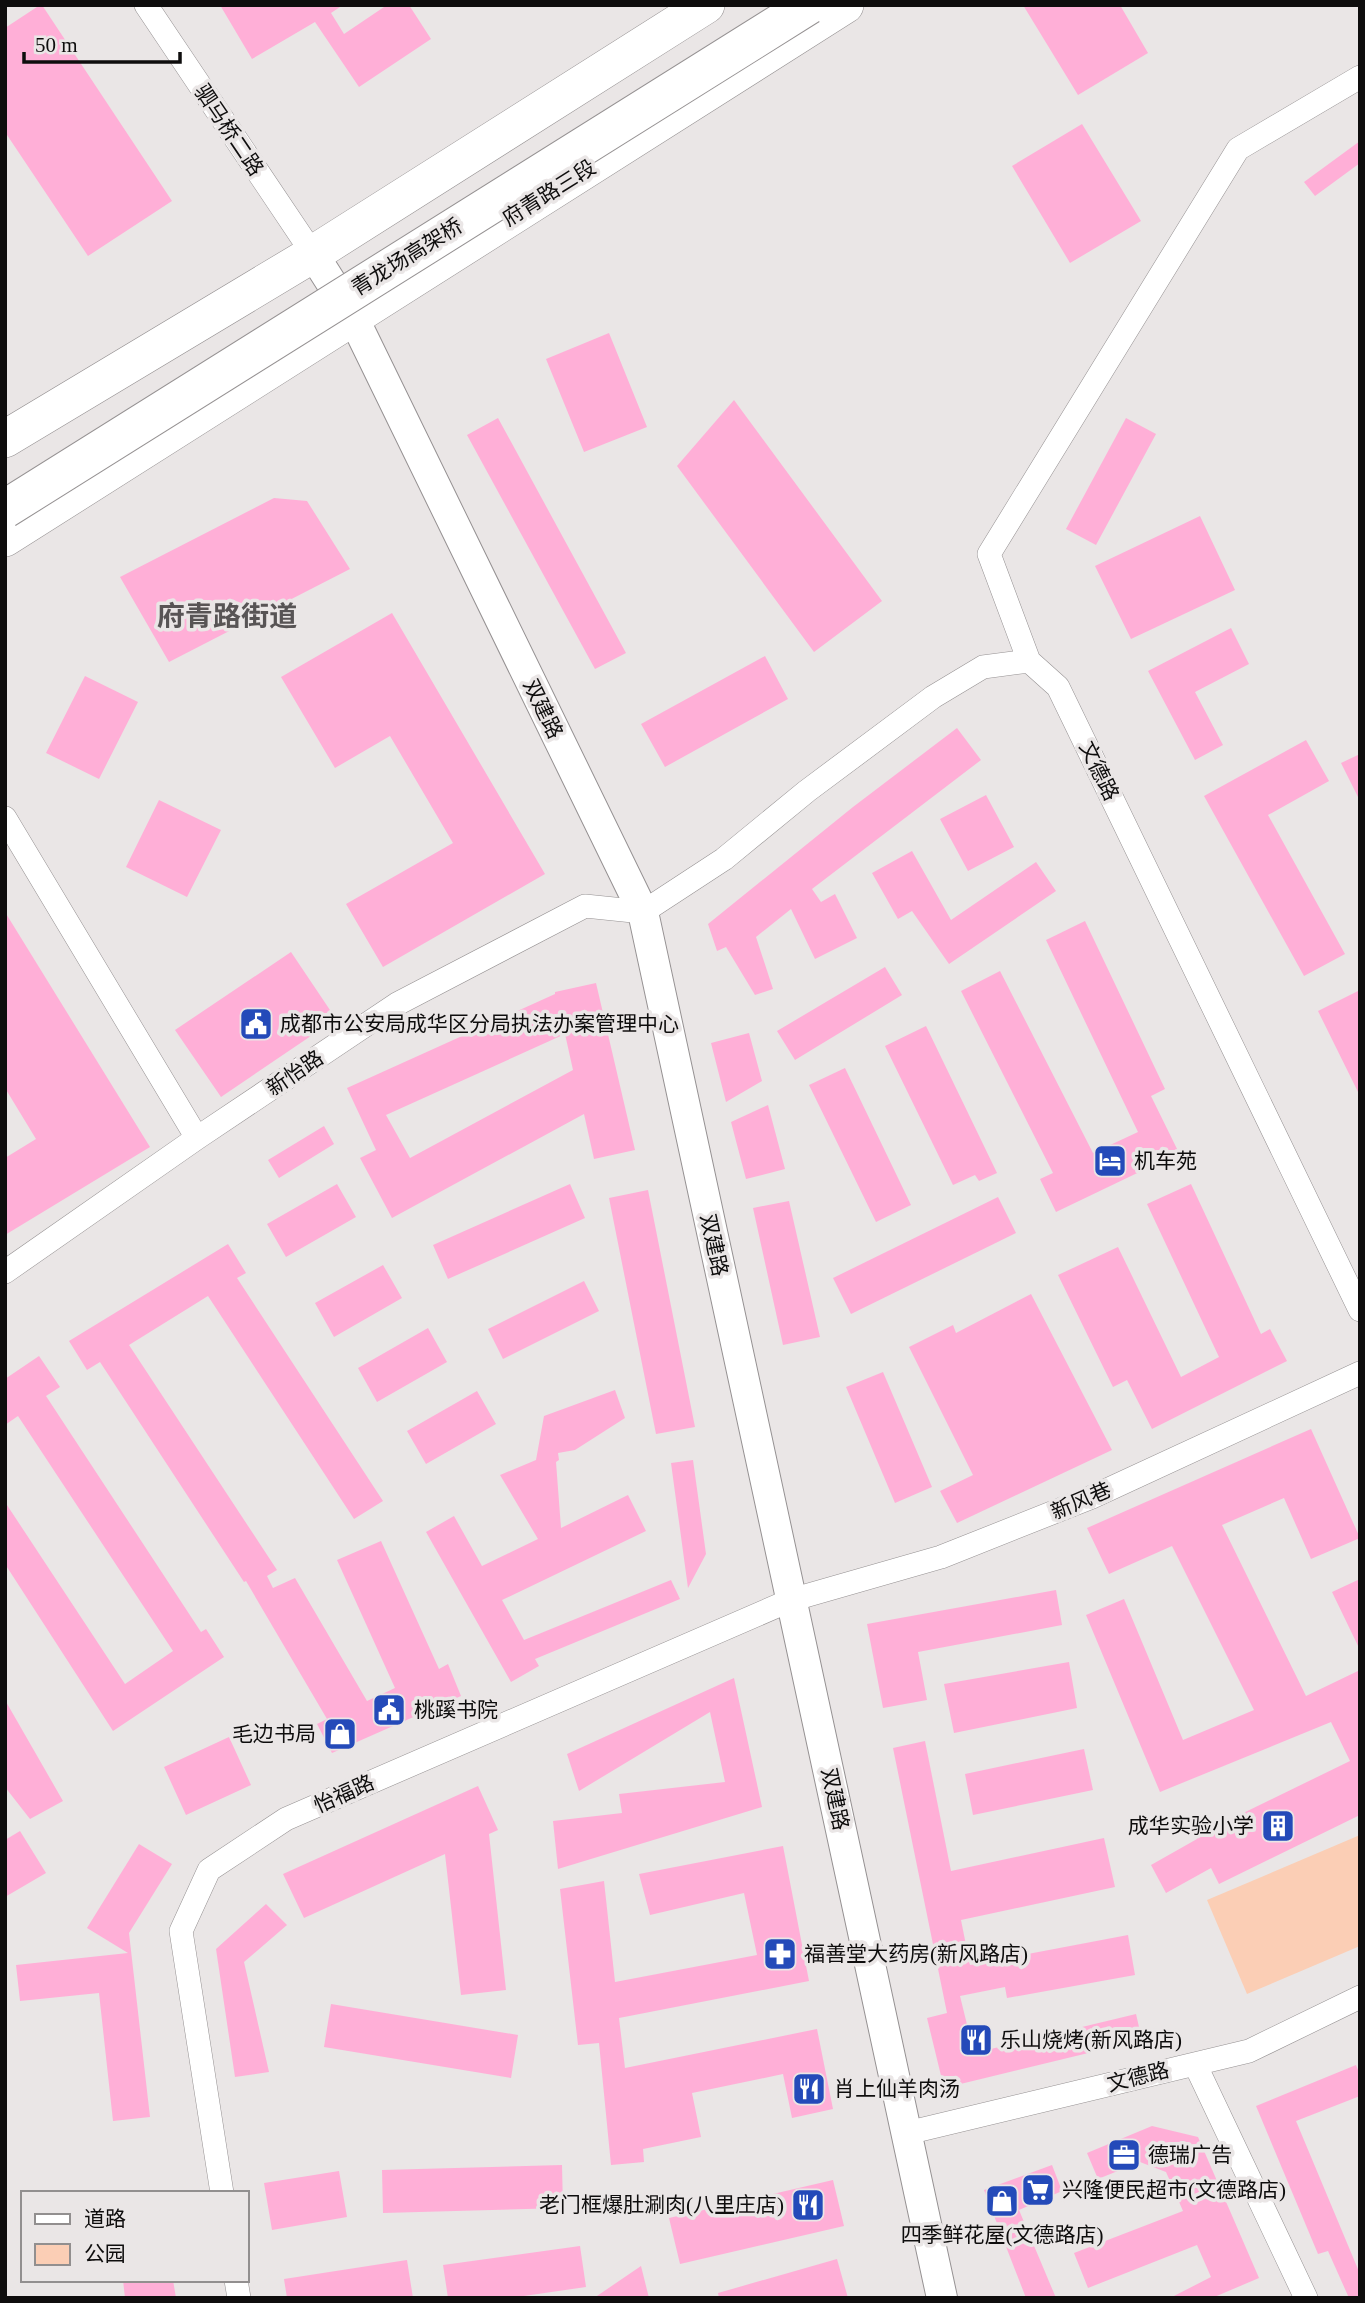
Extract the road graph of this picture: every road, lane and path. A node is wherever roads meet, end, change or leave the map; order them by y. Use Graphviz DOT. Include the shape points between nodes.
graph roads {
  1 [pos="146,5"];
  2 [pos="706,5"];
  3 [pos="769,5"];
  4 [pos="808,5"];
  5 [pos="845,5"];
  6 [pos="1360,77"];
  7 [pos="313,254"];
  8 [pos="353,317"];
  9 [pos="5,439"];
  10 [pos="5,485"];
  11 [pos="5,509"];
  12 [pos="5,538"];
  13 [pos="1029,661"];
  14 [pos="5,818"];
  15 [pos="643,912"];
  16 [pos="197,1139"];
  17 [pos="5,1272"];
  18 [pos="1360,1310"];
  19 [pos="1360,1373"];
  20 [pos="791,1600"];
  21 [pos="1360,1997"];
  22 [pos="1195,2064"];
  23 [pos="907,2133"];
  24 [pos="222,2191"];
  25 [pos="942,2298"];
  26 [pos="1306,2298"];
  1 -- 7 [label="street, 驷马桥二路"];
  2 -- 7 [label="main road"];
  3 -- 10 [label="highway, 青龙场高架桥"];
  4 -- 11 [label="highway, 青龙场高架桥, bridge"];
  5 -- 8 [label="main road, 府青路三段"];
  6 -- 13 [label="street" via="1238,149 989,554"];
  7 -- 8 [label="street, 双建路"];
  7 -- 9 [label="main road"];
  8 -- 12 [label="main road, 府青路三段"];
  8 -- 15 [label="street, 双建路"];
  13 -- 15 [label="street" via="983,667 933,697 723,859"];
  13 -- 18 [label="street, 文德路" via="1058,687"];
  14 -- 16 [label="street"];
  15 -- 16 [label="street, 新怡路" via="585,906 397,1004"];
  15 -- 20 [label="street, 双建路"];
  16 -- 17 [label="street, 新怡路"];
  19 -- 20 [label="street, 新风巷" via="1092,1497 942,1557"];
  20 -- 23 [label="street, 双建路"];
  20 -- 24 [label="street, 怡福路" via="286,1819 209,1870 181,1930"];
  21 -- 22 [label="street, 文德路" via="1249,2051"];
  22 -- 23 [label="street, 文德路"];
  22 -- 26 [label="street"];
  23 -- 25 [label="street, 双建路"];
}
